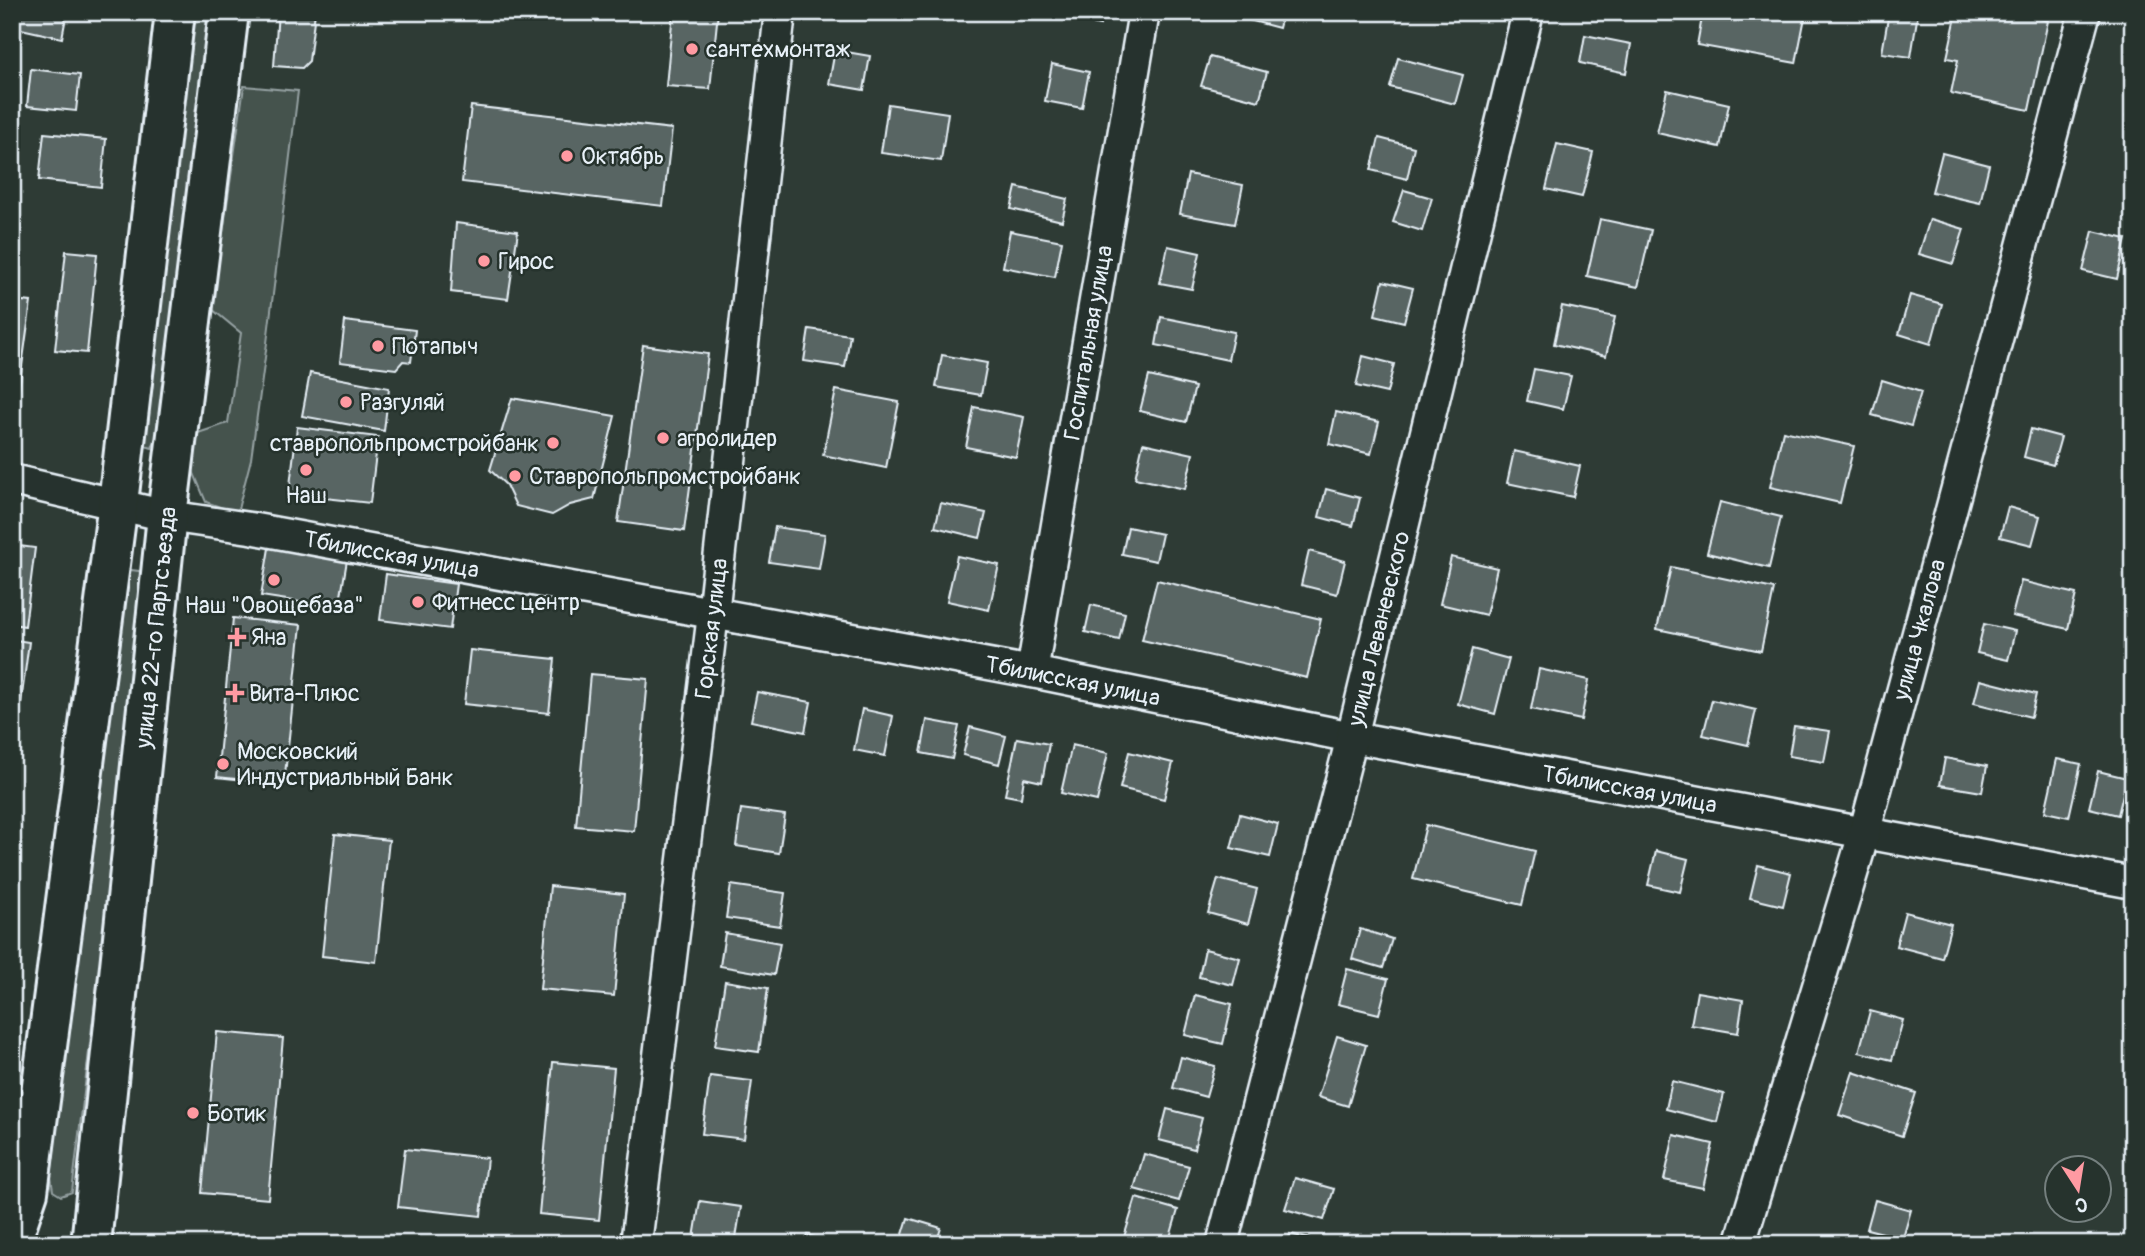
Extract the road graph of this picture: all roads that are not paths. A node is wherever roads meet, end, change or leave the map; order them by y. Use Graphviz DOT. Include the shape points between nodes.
graph roads {
  1 [pos="175,12"];
  2 [pos="229,12"];
  3 [pos="780,12"];
  4 [pos="1144,12"];
  5 [pos="1528,12"];
  6 [pos="2085,12"];
  7 [pos="12,480"];
  8 [pos="118,503"];
  9 [pos="167,516"];
  10 [pos="713,614"];
  11 [pos="1032,672"];
  12 [pos="1352,737"];
  13 [pos="1864,834"];
  14 [pos="2133,883"];
  15 [pos="12,1239"];
  16 [pos="91,1244"];
  17 [pos="636,1244"];
  18 [pos="1222,1244"];
  19 [pos="1740,1244"];
  1 -- 8 [label="main road"];
  2 -- 9 [label="main road, улица 22-го Партсъезда"];
  3 -- 10 [label="street, Горская улица"];
  4 -- 11 [label="street, Госпитальная улица"];
  5 -- 12 [label="street, улица Леваневского"];
  6 -- 13 [label="street, улица Чкалова"];
  7 -- 8 [label="street, Тбилисская улица"];
  8 -- 9 [label="street, Тбилисская улица"];
  8 -- 15 [label="main road" via="28,1192"];
  9 -- 10 [label="street, Тбилисская улица"];
  9 -- 16 [label="main road, улица 22-го Партсъезда"];
  10 -- 11 [label="street, Тбилисская улица"];
  10 -- 17 [label="street, Горская улица"];
  11 -- 12 [label="street, Тбилисская улица"];
  12 -- 13 [label="street, Тбилисская улица"];
  12 -- 18 [label="street, улица Леваневского"];
  13 -- 14 [label="street, Тбилисская улица"];
  13 -- 19 [label="street, улица Чкалова"];
}
